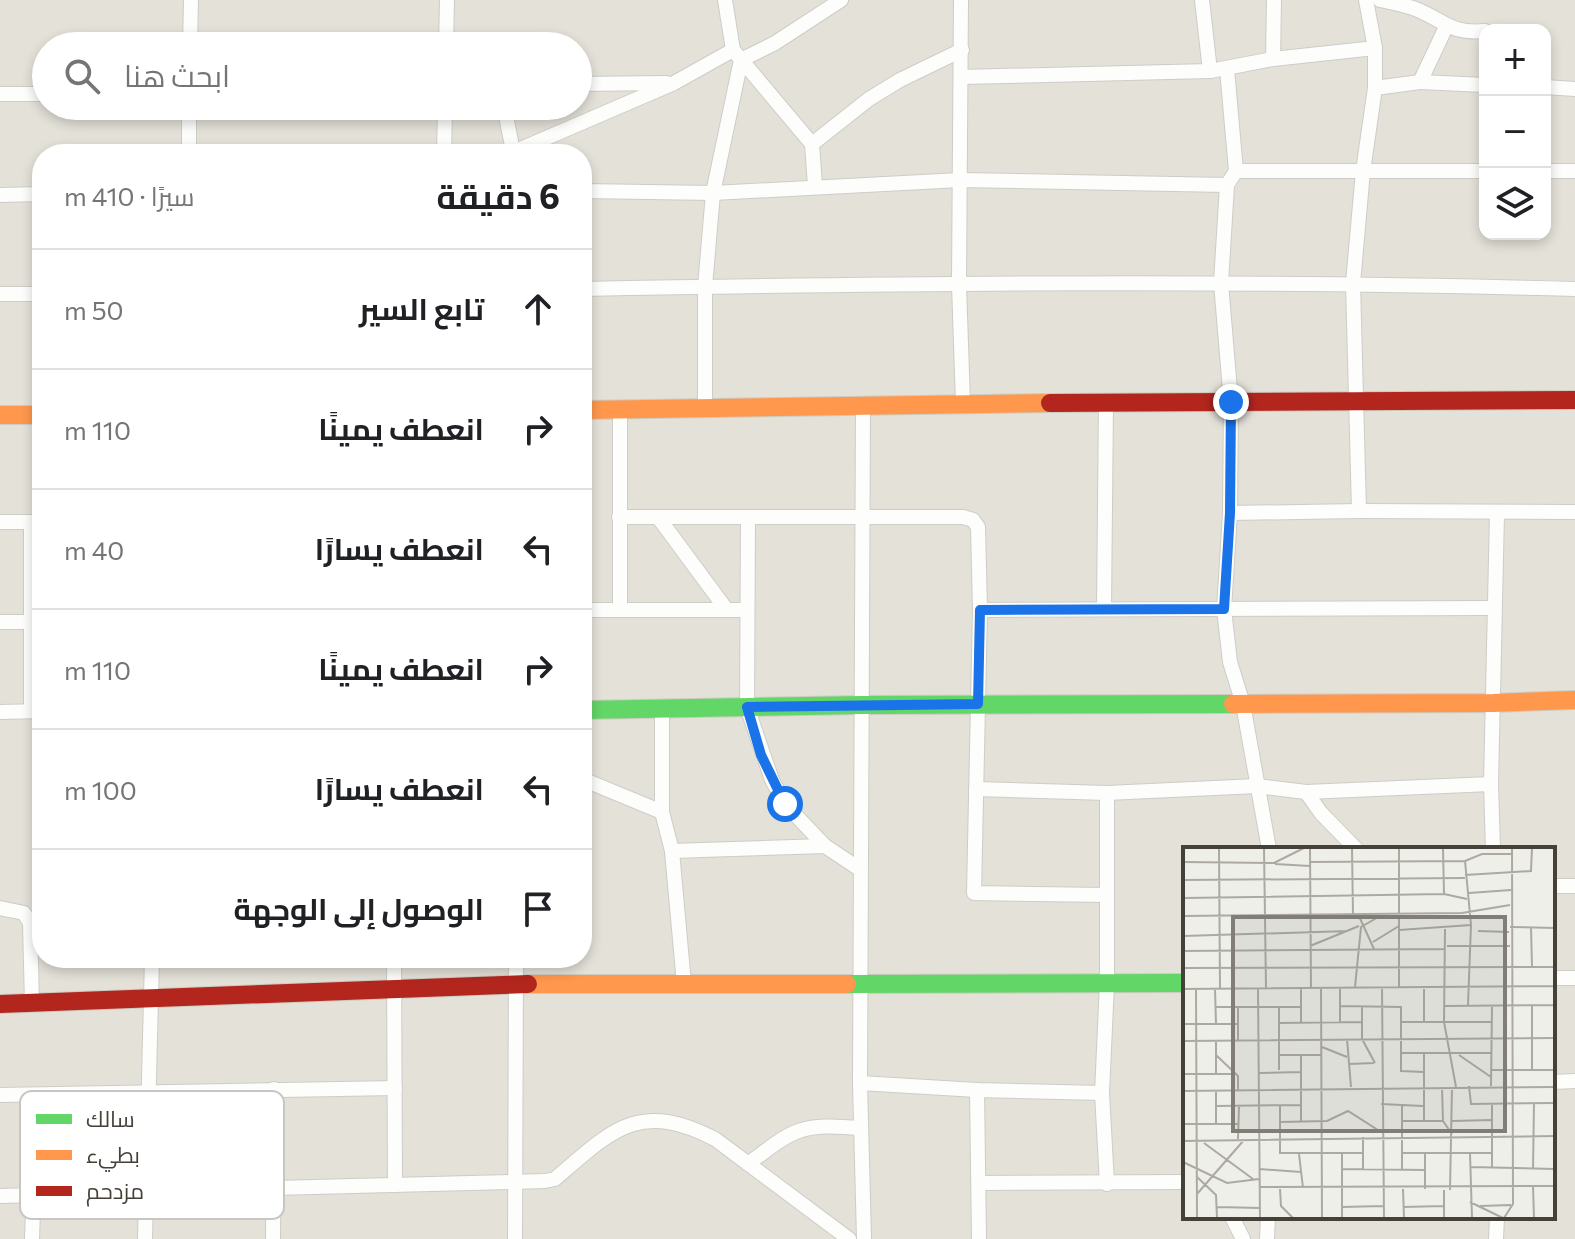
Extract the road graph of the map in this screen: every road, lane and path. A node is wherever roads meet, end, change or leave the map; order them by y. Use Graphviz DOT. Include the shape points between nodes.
graph roads {
  1 [pos="191,0"];
  2 [pos="447,0"];
  3 [pos="725,0"];
  4 [pos="841,0"];
  5 [pos="961,0"];
  6 [pos="1202,0"];
  7 [pos="1274,0"];
  8 [pos="1366,0"];
  9 [pos="1380,0"];
  10 [pos="1446,27"];
  11 [pos="1479,31"];
  12 [pos="190,32"];
  13 [pos="446,32"];
  14 [pos="1375,48"];
  15 [pos="962,50"];
  16 [pos="737,55"];
  17 [pos="1273,59"];
  18 [pos="1227,69"];
  19 [pos="1210,71"];
  20 [pos="961,77"];
  21 [pos="1420,82"];
  22 [pos="674,83"];
  23 [pos="592,84"];
  24 [pos="1479,85"];
  25 [pos="1551,87"];
  26 [pos="1375,88"];
  27 [pos="1575,89"];
  28 [pos="0,94"];
  29 [pos="32,94"];
  30 [pos="592,118"];
  31 [pos="189,120"];
  32 [pos="445,120"];
  33 [pos="506,120"];
  34 [pos="587,120"];
  35 [pos="189,144"];
  36 [pos="444,144"];
  37 [pos="510,144"];
  38 [pos="530,144"];
  39 [pos="812,144"];
  40 [pos="1236,171"];
  41 [pos="1363,171"];
  42 [pos="1479,171"];
  43 [pos="1551,171"];
  44 [pos="1575,171"];
  45 [pos="960,180"];
  46 [pos="1227,185"];
  47 [pos="815,186"];
  48 [pos="592,191"];
  49 [pos="713,193"];
  50 [pos="32,194"];
  51 [pos="0,195"];
  52 [pos="1221,283"];
  53 [pos="1353,283"];
  54 [pos="959,284"];
  55 [pos="705,287"];
  56 [pos="592,289"];
  57 [pos="1575,289"];
  58 [pos="0,294"];
  59 [pos="32,294"];
  60 [pos="1575,400"];
  61 [pos="1356,401"];
  62 [pos="1106,402"];
  63 [pos="1231,402"];
  64 [pos="963,404"];
  65 [pos="863,406"];
  66 [pos="705,407"];
  67 [pos="620,409"];
  68 [pos="592,410"];
  69 [pos="0,415"];
  70 [pos="32,415"];
  71 [pos="1359,511"];
  72 [pos="1575,512"];
  73 [pos="1230,513"];
  74 [pos="1497,513"];
  75 [pos="864,516"];
  76 [pos="619,517"];
  77 [pos="658,517"];
  78 [pos="748,517"];
  79 [pos="0,522"];
  80 [pos="32,522"];
  81 [pos="32,593"];
  82 [pos="1104,608"];
  83 [pos="1494,608"];
  84 [pos="620,609"];
  85 [pos="726,609"];
  86 [pos="1224,609"];
  87 [pos="592,610"];
  88 [pos="747,610"];
  89 [pos="980,610"];
  90 [pos="0,622"];
  91 [pos="30,622"];
  92 [pos="32,652"];
  93 [pos="1575,700"];
  94 [pos="1493,703"];
  95 [pos="978,704"];
  96 [pos="1243,704"];
  97 [pos="861,705"];
  98 [pos="747,707"];
  99 [pos="662,709"];
  100 [pos="592,710"];
  101 [pos="32,711"];
  102 [pos="0,712"];
  103 [pos="592,783"];
  104 [pos="1491,784"];
  105 [pos="1257,786"];
  106 [pos="976,789"];
  107 [pos="1306,792"];
  108 [pos="1107,793"];
  109 [pos="662,812"];
  110 [pos="825,846"];
  111 [pos="1346,846"];
  112 [pos="1269,847"];
  113 [pos="1493,847"];
  114 [pos="672,851"];
  115 [pos="861,870"];
  116 [pos="1107,895"];
  117 [pos="0,908"];
  118 [pos="152,968"];
  119 [pos="394,968"];
  120 [pos="516,968"];
  121 [pos="1107,983"];
  122 [pos="1183,983"];
  123 [pos="517,984"];
  124 [pos="684,984"];
  125 [pos="861,985"];
  126 [pos="395,987"];
  127 [pos="153,998"];
  128 [pos="0,1004"];
  129 [pos="32,1004"];
  130 [pos="1575,1081"];
  131 [pos="1555,1082"];
  132 [pos="860,1083"];
  133 [pos="395,1088"];
  134 [pos="274,1089"];
  135 [pos="977,1090"];
  136 [pos="150,1091"];
  137 [pos="212,1091"];
  138 [pos="1102,1093"];
  139 [pos="861,1128"];
  140 [pos="748,1164"];
  141 [pos="1183,1182"];
  142 [pos="980,1183"];
  143 [pos="517,1184"];
  144 [pos="1107,1184"];
  145 [pos="395,1185"];
  146 [pos="284,1188"];
  147 [pos="20,1195"];
  148 [pos="0,1196"];
  149 [pos="33,1219"];
  150 [pos="146,1219"];
  151 [pos="273,1219"];
  152 [pos="1233,1219"];
  153 [pos="1268,1219"];
  154 [pos="1497,1219"];
  155 [pos="32,1239"];
  156 [pos="145,1239"];
  157 [pos="273,1239"];
  158 [pos="515,1239"];
  159 [pos="849,1239"];
  160 [pos="864,1239"];
  161 [pos="979,1239"];
  162 [pos="1243,1239"];
  163 [pos="1267,1239"];
  164 [pos="1496,1239"];
  1 -- 12 [label="street"];
  2 -- 13 [label="street"];
  3 -- 16 [label="street"];
  4 -- 16 [label="street" via="775,43"];
  5 -- 15 [label="street"];
  6 -- 19 [label="street"];
  7 -- 17 [label="street"];
  8 -- 14 [label="street"];
  9 -- 10 [label="street" via="1422,12"];
  10 -- 11 [label="street"];
  10 -- 21 [label="street"];
  14 -- 17 [label="street"];
  14 -- 26 [label="street"];
  15 -- 20 [label="street"];
  15 -- 39 [label="street" via="869,99"];
  16 -- 22 [label="street"];
  16 -- 39 [label="street"];
  16 -- 49 [label="street"];
  17 -- 18 [label="street"];
  18 -- 19 [label="street"];
  18 -- 40 [label="street"];
  19 -- 20 [label="street"];
  20 -- 45 [label="street"];
  21 -- 24 [label="street"];
  21 -- 26 [label="street"];
  22 -- 23 [label="street"];
  22 -- 30 [label="street"];
  25 -- 27 [label="street"];
  26 -- 41 [label="street"];
  28 -- 29 [label="street"];
  31 -- 35 [label="street"];
  32 -- 36 [label="street"];
  33 -- 37 [label="street"];
  34 -- 38 [label="street"];
  39 -- 47 [label="street"];
  40 -- 41 [label="street"];
  40 -- 46 [label="street"];
  41 -- 42 [label="street"];
  41 -- 53 [label="street"];
  43 -- 44 [label="street"];
  45 -- 46 [label="street"];
  45 -- 47 [label="street"];
  45 -- 54 [label="street"];
  46 -- 52 [label="street"];
  47 -- 49 [label="street"];
  48 -- 49 [label="street"];
  49 -- 55 [label="street"];
  50 -- 51 [label="street"];
  52 -- 53 [label="street"];
  52 -- 54 [label="street"];
  52 -- 63 [label="street"];
  53 -- 57 [label="street"];
  53 -- 61 [label="street"];
  54 -- 55 [label="street"];
  54 -- 64 [label="street"];
  55 -- 56 [label="street"];
  55 -- 66 [label="street"];
  58 -- 59 [label="street"];
  60 -- 61 [label="street"];
  61 -- 63 [label="street"];
  61 -- 71 [label="street"];
  62 -- 63 [label="street"];
  62 -- 64 [label="street"];
  62 -- 82 [label="street"];
  63 -- 73 [label="street"];
  64 -- 65 [label="street"];
  65 -- 66 [label="street"];
  65 -- 75 [label="street"];
  66 -- 67 [label="street"];
  67 -- 68 [label="street"];
  67 -- 76 [label="street"];
  69 -- 70 [label="street"];
  71 -- 73 [label="street"];
  71 -- 74 [label="street"];
  72 -- 74 [label="street"];
  73 -- 86 [label="street"];
  74 -- 83 [label="street"];
  75 -- 78 [label="street"];
  75 -- 89 [label="street" via="973,520 978,527"];
  75 -- 97 [label="street"];
  76 -- 77 [label="street"];
  76 -- 84 [label="street"];
  77 -- 78 [label="street"];
  77 -- 85 [label="street"];
  78 -- 88 [label="street"];
  79 -- 80 [label="street"];
  81 -- 91 [label="street"];
  82 -- 86 [label="street"];
  82 -- 89 [label="street"];
  83 -- 86 [label="street"];
  83 -- 94 [label="street"];
  84 -- 85 [label="street"];
  84 -- 87 [label="street"];
  85 -- 88 [label="street"];
  86 -- 96 [label="street" via="1230,662"];
  88 -- 98 [label="street"];
  89 -- 95 [label="street"];
  90 -- 91 [label="street"];
  91 -- 92 [label="street"];
  93 -- 94 [label="street"];
  94 -- 96 [label="street"];
  94 -- 104 [label="street"];
  95 -- 96 [label="street"];
  95 -- 97 [label="street"];
  95 -- 106 [label="street"];
  96 -- 105 [label="street"];
  97 -- 98 [label="street"];
  97 -- 115 [label="street"];
  98 -- 99 [label="street"];
  98 -- 110 [label="street" via="761,755 785,804"];
  99 -- 100 [label="street"];
  99 -- 109 [label="street"];
  101 -- 102 [label="street"];
  103 -- 109 [label="street"];
  104 -- 107 [label="street"];
  104 -- 113 [label="street"];
  105 -- 107 [label="street"];
  105 -- 108 [label="street"];
  105 -- 112 [label="street"];
  106 -- 108 [label="street"];
  106 -- 116 [label="street" via="974,893"];
  107 -- 111 [label="street"];
  108 -- 116 [label="street"];
  109 -- 114 [label="street"];
  110 -- 114 [label="street"];
  110 -- 115 [label="street"];
  114 -- 124 [label="street"];
  115 -- 125 [label="street"];
  116 -- 121 [label="street"];
  117 -- 129 [label="street" via="24,913 30,923"];
  118 -- 127 [label="street"];
  119 -- 126 [label="street"];
  120 -- 123 [label="street"];
  121 -- 122 [label="street"];
  121 -- 125 [label="street"];
  121 -- 138 [label="street"];
  123 -- 124 [label="street"];
  123 -- 126 [label="street"];
  123 -- 143 [label="street"];
  124 -- 125 [label="street"];
  125 -- 132 [label="street"];
  126 -- 127 [label="street"];
  126 -- 133 [label="street"];
  127 -- 129 [label="street"];
  127 -- 136 [label="street"];
  128 -- 129 [label="street"];
  130 -- 131 [label="street"];
  132 -- 135 [label="street"];
  132 -- 139 [label="street"];
  133 -- 134 [label="street"];
  133 -- 145 [label="street"];
  134 -- 137 [label="street"];
  135 -- 138 [label="street"];
  135 -- 142 [label="street"];
  138 -- 144 [label="street"];
  139 -- 140 [label="street" via="829,1125 788,1133"];
  139 -- 160 [label="street"];
  140 -- 143 [label="street" via="692,1128 648,1120 616,1129 555,1179"];
  140 -- 159 [label="street"];
  141 -- 144 [label="street"];
  142 -- 144 [label="street"];
  142 -- 161 [label="street"];
  143 -- 145 [label="street"];
  143 -- 158 [label="street"];
  145 -- 146 [label="street"];
  147 -- 148 [label="street"];
  149 -- 155 [label="street"];
  150 -- 156 [label="street"];
  151 -- 157 [label="street"];
  152 -- 162 [label="street"];
  153 -- 163 [label="street"];
  154 -- 164 [label="street"];
}
